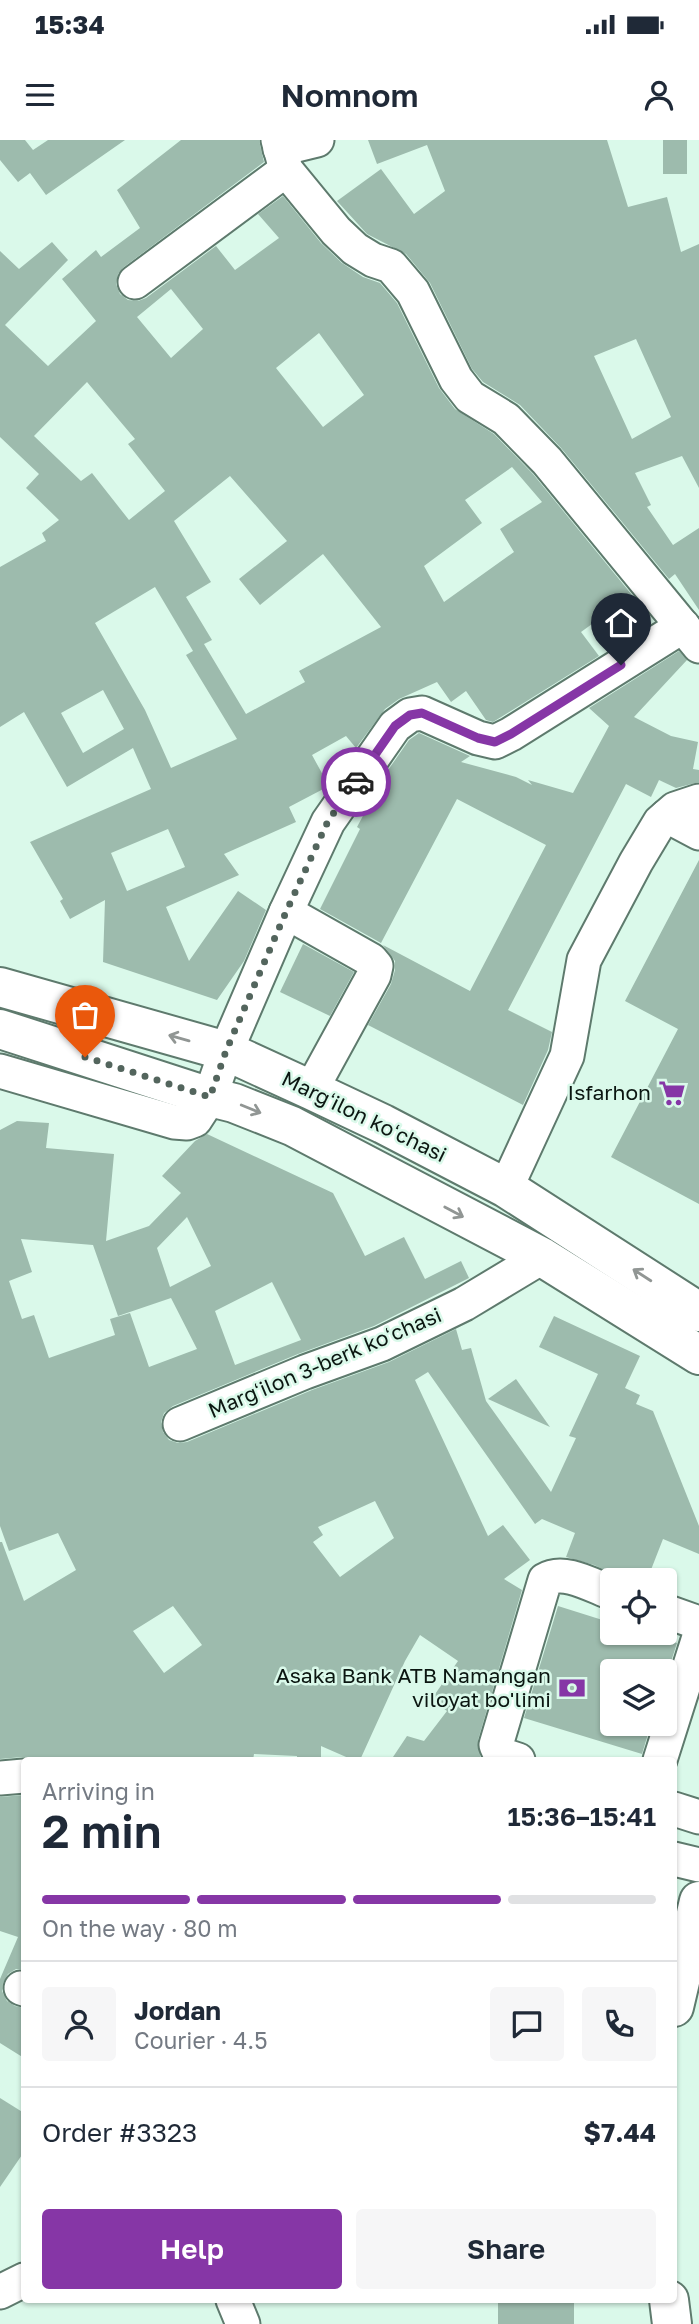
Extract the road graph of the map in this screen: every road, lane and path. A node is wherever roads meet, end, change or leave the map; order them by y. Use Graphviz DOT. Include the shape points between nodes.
graph roads {
  1 [pos="317,140"];
  2 [pos="281,153"];
  3 [pos="135,282"];
  4 [pos="691,636"];
  5 [pos="699,801"];
  6 [pos="667,816"];
  7 [pos="699,833"];
  8 [pos="286,912"];
  9 [pos="0,987"];
  10 [pos="0,1029"];
  11 [pos="226,1051"];
  12 [pos="0,1071"];
  13 [pos="311,1090"];
  14 [pos="210,1097"];
  15 [pos="506,1188"];
  16 [pos="542,1257"];
  17 [pos="699,1312"];
  18 [pos="699,1355"];
  19 [pos="180,1424"];
  20 [pos="600,1589"];
  21 [pos="677,1615"];
  22 [pos="699,1623"];
  23 [pos="699,1637"];
  24 [pos="509,1757"];
  25 [pos="661,1757"];
  26 [pos="21,1776"];
  27 [pos="0,1778"];
  28 [pos="677,1860"];
  29 [pos="699,1865"];
  30 [pos="699,1902"];
  31 [pos="677,1994"];
  32 [pos="677,2023"];
  33 [pos="699,2027"];
  34 [pos="21,2282"];
  35 [pos="0,2292"];
  36 [pos="234,2303"];
  37 [pos="669,2303"];
  38 [pos="243,2324"];
  39 [pos="671,2324"];
  1 -- 2 [label="street"];
  2 -- 3 [label="street"];
  2 -- 4 [label="street" via="336,232 355,249 391,266 413,292 456,379 470,397 506,419 547,461"];
  4 -- 8 [label="street" via="495,742 422,713 410,715 395,726 328,821"];
  5 -- 6 [label="street"];
  6 -- 7 [label="street"];
  6 -- 15 [label="street" via="636,862 584,960 567,1056"];
  8 -- 11 [label="street"];
  8 -- 13 [label="street" via="376,966"];
  11 -- 9 [label="main road, Margʻilon koʻchasi, one-way"];
  10 -- 14 [label="main road, Margʻilon koʻchasi"];
  11 -- 13 [label="main road, Margʻilon koʻchasi"];
  11 -- 14 [label="street"];
  12 -- 14 [label="street" via="174,1122 195,1120"];
  13 -- 15 [label="main road, Margʻilon koʻchasi"];
  14 -- 16 [label="main road, Margʻilon koʻchasi, one-way" via="292,1126"];
  17 -- 15 [label="main road, Margʻilon koʻchasi, one-way"];
  16 -- 18 [label="main road, Margʻilon koʻchasi"];
  16 -- 19 [label="street, Margʻilon 3-berk koʻchasi" via="464,1304 382,1344"];
  20 -- 24 [label="street" via="564,1576 545,1580 496,1745 500,1754"];
  21 -- 22 [label="street"];
  23 -- 25 [label="street"];
  26 -- 27 [label="street"];
  28 -- 29 [label="street"];
  30 -- 31 [label="main road"];
  32 -- 33 [label="main road"];
  34 -- 35 [label="street"];
  36 -- 38 [label="street"];
  37 -- 39 [label="main road"];
}
